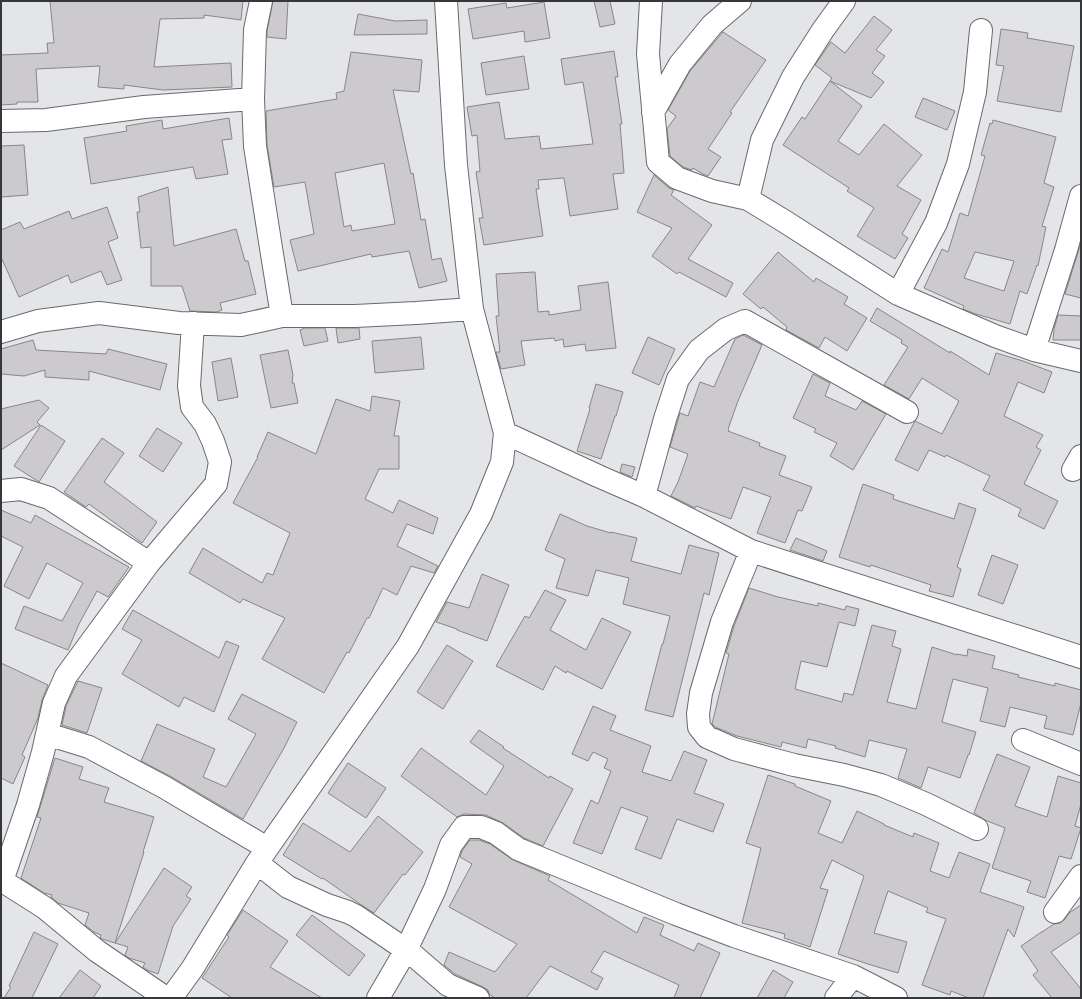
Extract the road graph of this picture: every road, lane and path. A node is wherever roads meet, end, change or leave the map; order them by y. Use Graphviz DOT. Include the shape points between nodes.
graph roads {
  1 [pos="260,1"];
  2 [pos="446,1"];
  3 [pos="651,1"];
  4 [pos="740,1"];
  5 [pos="844,1"];
  6 [pos="981,30"];
  7 [pos="253,99"];
  8 [pos="653,112"];
  9 [pos="1,120"];
  10 [pos="1081,196"];
  11 [pos="748,200"];
  12 [pos="898,294"];
  13 [pos="472,309"];
  14 [pos="282,316"];
  15 [pos="194,323"];
  16 [pos="1,332"];
  17 [pos="1034,350"];
  18 [pos="1081,361"];
  19 [pos="907,412"];
  20 [pos="505,433"];
  21 [pos="1,491"];
  22 [pos="644,496"];
  23 [pos="751,551"];
  24 [pos="149,563"];
  25 [pos="1081,657"];
  26 [pos="47,734"];
  27 [pos="1023,740"];
  28 [pos="1081,764"];
  29 [pos="977,829"];
  30 [pos="262,856"];
  31 [pos="1081,876"];
  32 [pos="1,880"];
  33 [pos="1055,912"];
  34 [pos="406,950"];
  35 [pos="853,976"];
  36 [pos="166,998"];
  37 [pos="171,998"];
  38 [pos="378,998"];
  39 [pos="478,998"];
  40 [pos="836,998"];
  41 [pos="896,998"];
  1 -- 7 [label="street" via="255,30"];
  2 -- 13 [label="street" via="456,165"];
  3 -- 8 [label="street" via="648,54"];
  4 -- 8 [label="street" via="712,25 680,64"];
  5 -- 11 [label="street" via="792,78 765,133"];
  6 -- 12 [label="street" via="975,92 958,164 936,223"];
  7 -- 9 [label="street" via="144,107 46,120"];
  7 -- 14 [label="street" via="255,146"];
  8 -- 11 [label="street" via="658,162 677,178 712,191"];
  10 -- 17 [label="street"];
  11 -- 12 [label="street"];
  12 -- 17 [label="street"];
  13 -- 14 [label="street" via="355,316"];
  13 -- 20 [label="street"];
  14 -- 15 [label="street" via="241,325"];
  15 -- 16 [label="street" via="99,313 38,321"];
  15 -- 24 [label="street" via="189,386 192,407 205,424 220,462 216,484"];
  17 -- 18 [label="street"];
  19 -- 22 [label="street" via="745,321 726,329 699,350 678,379"];
  20 -- 22 [label="street"];
  20 -- 30 [label="street" via="502,462 481,514 408,646"];
  21 -- 24 [label="street" via="21,489 49,498"];
  22 -- 23 [label="street"];
  23 -- 25 [label="street"];
  23 -- 29 [label="street" via="722,622 701,693 699,727 707,737 734,749 881,785"];
  24 -- 26 [label="street" via="66,676 54,703"];
  26 -- 30 [label="street" via="89,747 164,787"];
  26 -- 32 [label="street" via="28,805"];
  27 -- 28 [label="street"];
  30 -- 34 [label="street" via="288,887 327,906 356,916"];
  30 -- 37 [label="street" via="192,969"];
  31 -- 33 [label="street"];
  32 -- 36 [label="street" via="45,908 97,951"];
  34 -- 35 [label="street" via="435,890 451,845 464,827 481,828 496,833 518,849 676,914"];
  34 -- 38 [label="street"];
  34 -- 39 [label="street" via="448,985"];
  35 -- 40 [label="street"];
  35 -- 41 [label="street"];
}
